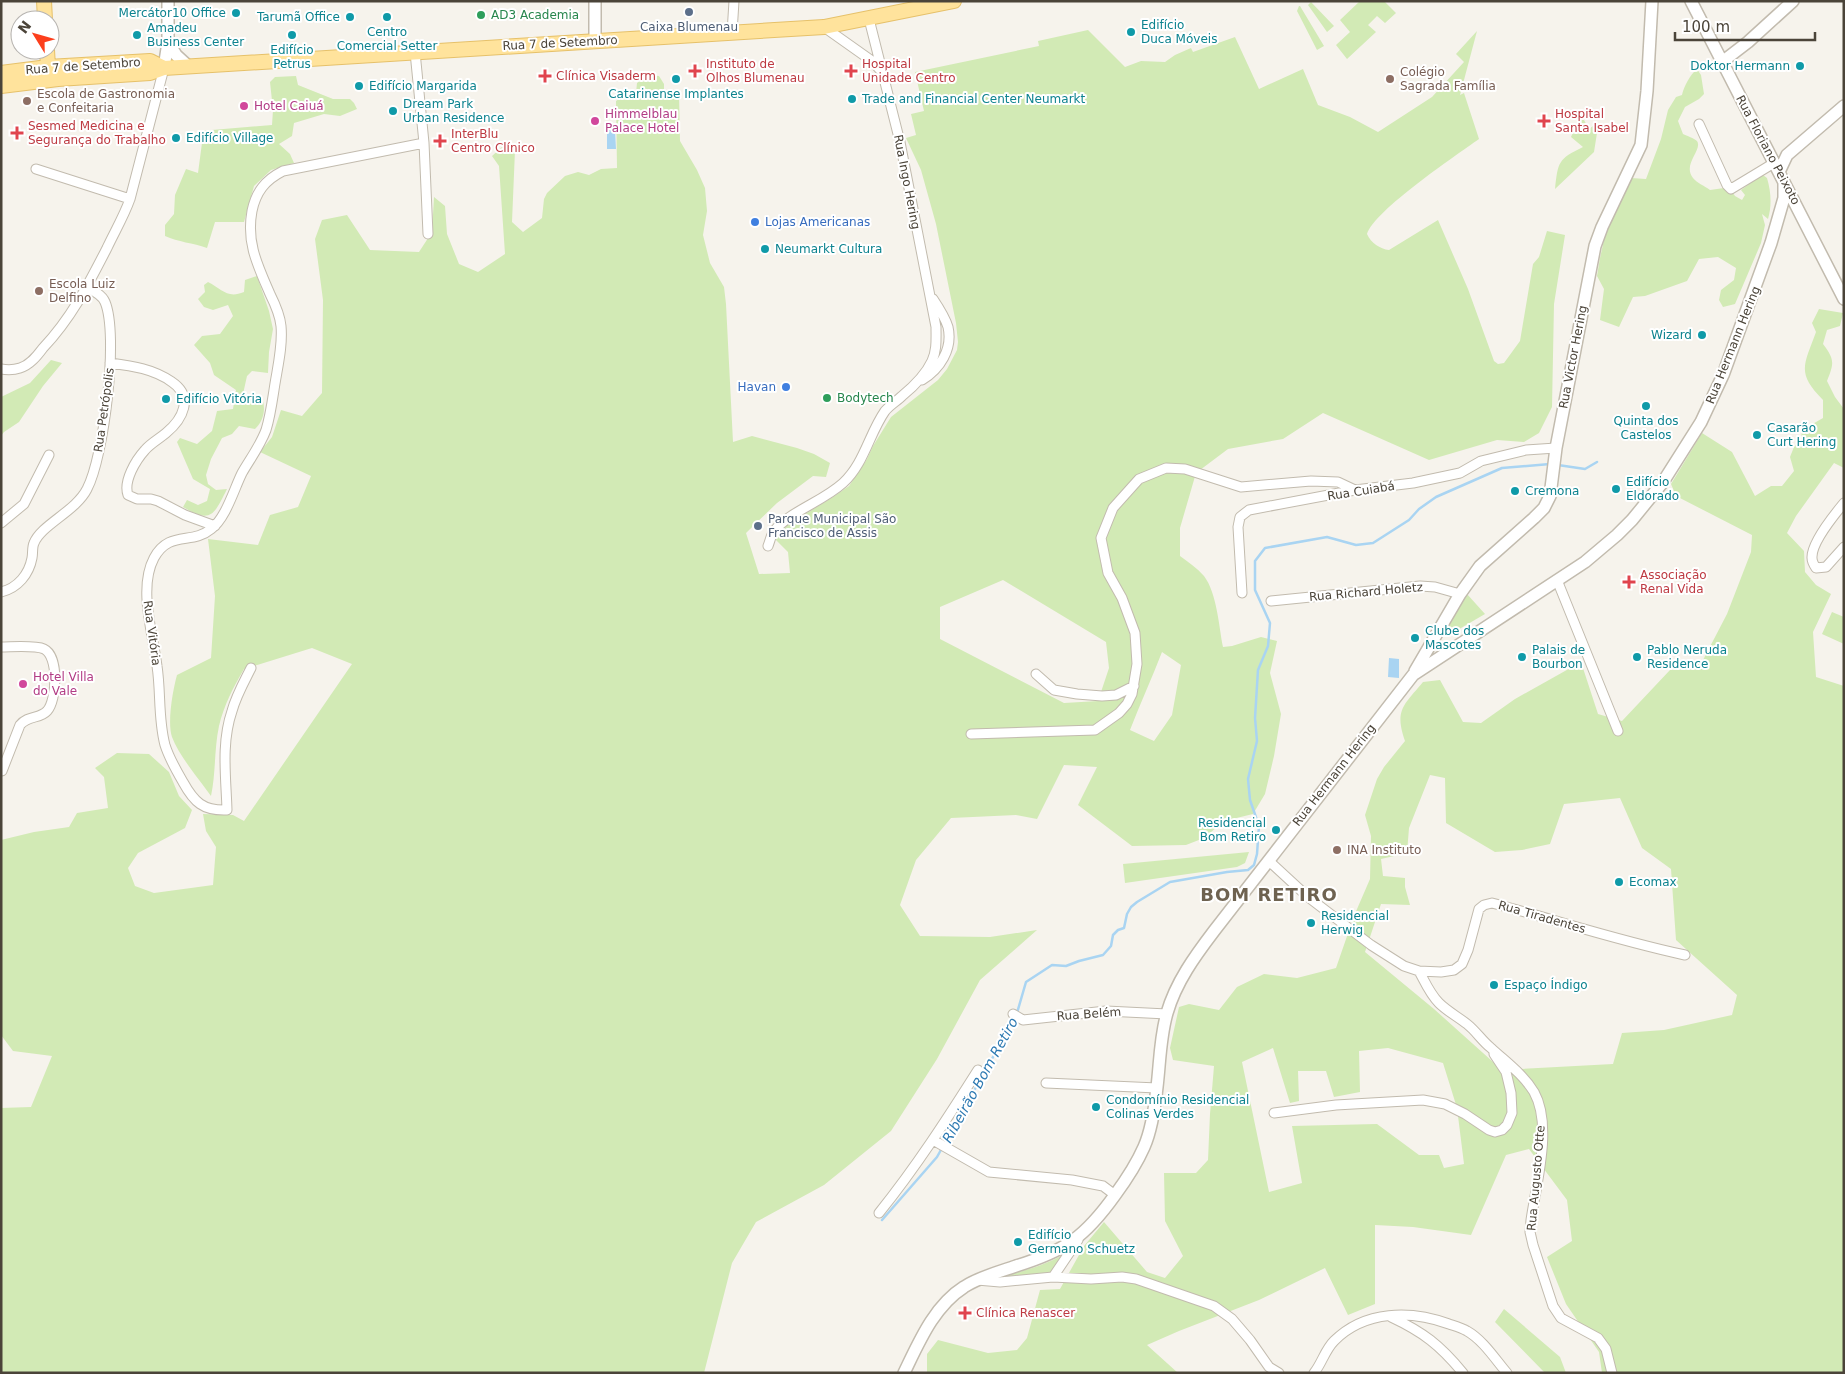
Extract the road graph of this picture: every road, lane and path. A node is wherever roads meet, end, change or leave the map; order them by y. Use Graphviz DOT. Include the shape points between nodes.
graph roads {
  1 [pos="168,1"];
  2 [pos="595,1"];
  3 [pos="734,1"];
  4 [pos="954,1"];
  5 [pos="1652,1"];
  6 [pos="1690,1"];
  7 [pos="1793,1"];
  8 [pos="869,19"];
  9 [pos="824,27"];
  10 [pos="732,34"];
  11 [pos="595,41"];
  12 [pos="168,42"];
  13 [pos="415,52"];
  14 [pos="48,60"];
  15 [pos="1722,62"];
  16 [pos="188,66"];
  17 [pos="48,67"];
  18 [pos="164,68"];
  19 [pos="1,73"];
  20 [pos="883,73"];
  21 [pos="1,86"];
  22 [pos="1844,106"];
  23 [pos="1699,124"];
  24 [pos="424,143"];
  25 [pos="1766,147"];
  26 [pos="1787,155"];
  27 [pos="36,169"];
  28 [pos="1779,173"];
  29 [pos="130,199"];
  30 [pos="428,234"];
  31 [pos="88,288"];
  32 [pos="1844,299"];
  33 [pos="110,363"];
  34 [pos="1,369"];
  35 [pos="1556,448"];
  36 [pos="49,455"];
  37 [pos="1355,490"];
  38 [pos="1844,503"];
  39 [pos="1,523"];
  40 [pos="215,526"];
  41 [pos="768,546"];
  42 [pos="1844,547"];
  43 [pos="1558,580"];
  44 [pos="1,592"];
  45 [pos="1242,593"];
  46 [pos="1460,594"];
  47 [pos="1271,601"];
  48 [pos="1439,630"];
  49 [pos="1,647"];
  50 [pos="1453,647"];
  51 [pos="251,668"];
  52 [pos="1036,674"];
  53 [pos="1413,675"];
  54 [pos="1134,686"];
  55 [pos="1618,731"];
  56 [pos="972,734"];
  57 [pos="2,771"];
  58 [pos="1269,860"];
  59 [pos="1684,954"];
  60 [pos="1419,970"];
  61 [pos="1013,1014"];
  62 [pos="1167,1014"];
  63 [pos="1490,1048"];
  64 [pos="978,1070"];
  65 [pos="1046,1083"];
  66 [pos="1157,1088"];
  67 [pos="1274,1113"];
  68 [pos="940,1145"];
  69 [pos="1115,1195"];
  70 [pos="878,1213"];
  71 [pos="1082,1235"];
  72 [pos="1052,1277"];
  73 [pos="977,1280"];
  74 [pos="1388,1315"];
  75 [pos="904,1373"];
  76 [pos="1279,1373"];
  77 [pos="1314,1373"];
  78 [pos="1462,1373"];
  79 [pos="1507,1373"];
  80 [pos="1612,1373"];
  1 -- 12 [label="street"];
  2 -- 11 [label="street"];
  3 -- 10 [label="street"];
  4 -- 8 [label="main road, Rua 7 de Setembro"];
  5 -- 35 [label="street, Rua Victor Hering" via="1641,145 1595,246"];
  6 -- 15 [label="street, Rua Floriano Peixoto"];
  7 -- 15 [label="street"];
  8 -- 9 [label="main road, Rua 7 de Setembro"];
  8 -- 20 [label="street, Rua Ingo Hering"];
  9 -- 10 [label="main road, Rua 7 de Setembro"];
  9 -- 20 [label="street" via="872,61"];
  10 -- 11 [label="main road, Rua 7 de Setembro"];
  11 -- 13 [label="main road, Rua 7 de Setembro"];
  12 -- 16 [label="street"];
  12 -- 18 [label="street"];
  13 -- 16 [label="main road, Rua 7 de Setembro"];
  13 -- 24 [label="street"];
  14 -- 17 [label="main road"];
  15 -- 25 [label="street, Rua Floriano Peixoto"];
  16 -- 18 [label="main road, Rua 7 de Setembro"];
  17 -- 18 [label="main road, Rua 7 de Setembro" via="150,61"];
  17 -- 19 [label="main road, Rua 7 de Setembro"];
  18 -- 21 [label="main road, Rua 7 de Setembro" via="150,73"];
  18 -- 29 [label="street"];
  20 -- 41 [label="street, Rua Ingo Hering" via="930,292 936,350 932,362 914,384 887,409 852,473 833,491 784,522 773,532"];
  22 -- 26 [label="street"];
  23 -- 28 [label="street" via="1731,189"];
  24 -- 30 [label="street"];
  24 -- 40 [label="street" via="282,171 264,184 255,199 251,246 278,313 280,350 265,431"];
  25 -- 26 [label="street"];
  25 -- 28 [label="street, Rua Floriano Peixoto"];
  26 -- 28 [label="street"];
  27 -- 29 [label="street"];
  28 -- 32 [label="street, Rua Floriano Peixoto"];
  28 -- 43 [label="street, Rua Hermann Hering" via="1784,198 1780,214 1723,375 1696,429 1663,482 1632,520 1590,558"];
  29 -- 31 [label="street"];
  31 -- 33 [label="street, Rua Petrópolis" via="104,301 109,316"];
  31 -- 34 [label="street" via="32,361 22,368"];
  33 -- 40 [label="street" via="151,370 178,386 185,398 174,425 146,449 132,469 128,495 158,500"];
  33 -- 44 [label="street, Rua Petrópolis" via="100,451 88,488 81,499 34,543 28,571 20,582"];
  35 -- 37 [label="street, Rua Cuiabá" via="1526,450 1481,461 1460,473 1413,483"];
  35 -- 46 [label="street, Rua Victor Hering" via="1550,496 1544,508 1480,566"];
  36 -- 39 [label="street" via="24,504"];
  37 -- 45 [label="street, Rua Cuiabá" via="1249,510 1240,518"];
  37 -- 54 [label="street" via="1338,482 1311,481 1241,487 1185,469 1166,468 1139,479 1113,508 1101,538 1108,573 1122,598 1135,633 1137,664"];
  38 -- 42 [label="street" via="1813,548 1813,564 1816,568 1826,567"];
  40 -- 51 [label="street, Rua Vitória" via="201,535 176,539 164,545 153,559 147,592 165,746 190,793 210,810 227,810 224,760 227,727"];
  43 -- 50 [label="street, Rua Hermann Hering"];
  43 -- 55 [label="street"];
  46 -- 47 [label="street, Rua Richard Holetz" via="1420,586"];
  46 -- 48 [label="street, Rua Victor Hering"];
  48 -- 50 [label="street" via="1445,642"];
  48 -- 53 [label="street, Rua Victor Hering"];
  49 -- 57 [label="street" via="41,647 47,650 52,656 55,675 47,712 25,719 20,725"];
  50 -- 53 [label="street, Rua Hermann Hering"];
  52 -- 54 [label="street" via="1054,690 1077,694 1116,695"];
  53 -- 58 [label="street, Rua Hermann Hering"];
  54 -- 56 [label="street" via="1127,704 1095,730"];
  58 -- 60 [label="street, Rua Tiradentes" via="1308,897 1371,945 1404,966"];
  58 -- 62 [label="street, Rua Hermann Hering" via="1200,950 1177,987"];
  59 -- 60 [label="street, Rua Tiradentes" via="1626,942 1492,903 1479,909 1462,964 1454,970 1441,972"];
  60 -- 63 [label="street, Rua Augusto Otte" via="1440,1003 1468,1024"];
  61 -- 62 [label="street, Rua Belém" via="1023,1020 1106,1011"];
  62 -- 66 [label="street, Rua Hermann Hering"];
  63 -- 67 [label="street" via="1506,1072 1511,1093 1512,1113 1502,1130 1489,1130 1445,1104 1423,1100 1344,1104"];
  63 -- 80 [label="street, Rua Augusto Otte" via="1523,1077 1535,1093 1540,1110 1542,1142 1530,1232 1547,1292 1561,1318 1598,1338 1606,1349"];
  64 -- 68 [label="street"];
  65 -- 66 [label="street"];
  66 -- 69 [label="street, Rua Hermann Hering" via="1144,1146"];
  68 -- 69 [label="street" via="989,1172 1072,1180 1103,1186"];
  68 -- 70 [label="street" via="906,1178"];
  69 -- 71 [label="street, Rua Hermann Hering"];
  71 -- 72 [label="street"];
  71 -- 73 [label="street, Rua Hermann Hering" via="1051,1254"];
  72 -- 73 [label="street" via="1000,1282"];
  72 -- 76 [label="street" via="1136,1279 1214,1306 1232,1319 1268,1367"];
  73 -- 75 [label="street, Rua Hermann Hering" via="953,1295 936,1314"];
  74 -- 77 [label="street" via="1369,1318 1348,1329 1326,1351"];
  74 -- 78 [label="street" via="1424,1334"];
  74 -- 79 [label="street" via="1412,1314 1467,1330"];
}
